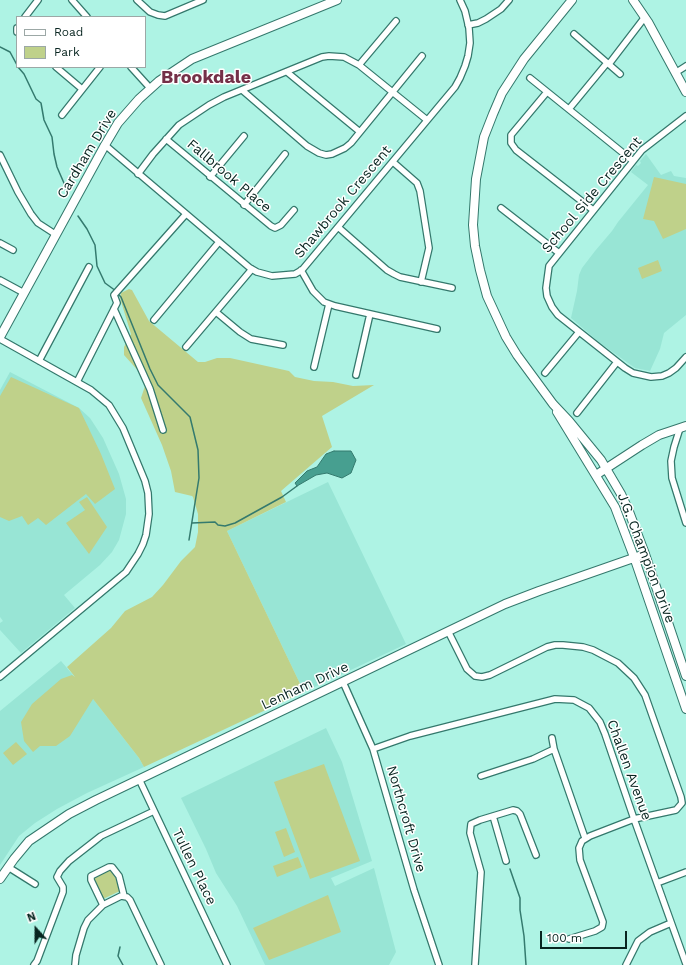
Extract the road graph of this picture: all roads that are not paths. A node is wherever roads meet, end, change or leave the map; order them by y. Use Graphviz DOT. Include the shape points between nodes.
graph roads {
  1 [pos="38,0"];
  2 [pos="72,0"];
  3 [pos="137,0"];
  4 [pos="203,0"];
  5 [pos="338,0"];
  6 [pos="460,0"];
  7 [pos="509,0"];
  8 [pos="572,0"];
  9 [pos="633,0"];
  10 [pos="25,16"];
  11 [pos="86,16"];
  12 [pos="645,17"];
  13 [pos="396,21"];
  14 [pos="468,25"];
  15 [pos="574,34"];
  16 [pos="422,56"];
  17 [pos="608,64"];
  18 [pos="359,65"];
  19 [pos="686,66"];
  20 [pos="57,68"];
  21 [pos="99,68"];
  22 [pos="132,68"];
  23 [pos="287,72"];
  24 [pos="675,73"];
  25 [pos="620,74"];
  26 [pos="530,78"];
  27 [pos="150,88"];
  28 [pos="82,89"];
  29 [pos="242,90"];
  30 [pos="393,92"];
  31 [pos="547,92"];
  32 [pos="686,92"];
  33 [pos="569,109"];
  34 [pos="62,115"];
  35 [pos="686,116"];
  36 [pos="427,120"];
  37 [pos="360,132"];
  38 [pos="244,136"];
  39 [pos="166,139"];
  40 [pos="105,145"];
  41 [pos="285,154"];
  42 [pos="0,155"];
  43 [pos="634,161"];
  44 [pos="393,162"];
  45 [pos="138,174"];
  46 [pos="210,177"];
  47 [pos="244,205"];
  48 [pos="502,208"];
  49 [pos="294,210"];
  50 [pos="593,210"];
  51 [pos="186,214"];
  52 [pos="338,227"];
  53 [pos="55,234"];
  54 [pos="219,242"];
  55 [pos="0,243"];
  56 [pos="14,250"];
  57 [pos="559,253"];
  58 [pos="89,267"];
  59 [pos="252,269"];
  60 [pos="301,270"];
  61 [pos="0,280"];
  62 [pos="422,282"];
  63 [pos="452,288"];
  64 [pos="24,293"];
  65 [pos="329,304"];
  66 [pos="114,309"];
  67 [pos="216,312"];
  68 [pos="370,314"];
  69 [pos="154,320"];
  70 [pos="437,329"];
  71 [pos="579,332"];
  72 [pos="0,338"];
  73 [pos="283,345"];
  74 [pos="186,348"];
  75 [pos="686,357"];
  76 [pos="39,361"];
  77 [pos="618,362"];
  78 [pos="314,367"];
  79 [pos="545,373"];
  80 [pos="356,374"];
  81 [pos="77,382"];
  82 [pos="553,404"];
  83 [pos="577,413"];
  84 [pos="683,427"];
  85 [pos="163,430"];
  86 [pos="607,468"];
  87 [pos="596,475"];
  88 [pos="686,523"];
  89 [pos="645,554"];
  90 [pos="634,557"];
  91 [pos="448,631"];
  92 [pos="686,676"];
  93 [pos="0,677"];
  94 [pos="343,682"];
  95 [pos="686,709"];
  96 [pos="552,738"];
  97 [pos="373,749"];
  98 [pos="554,750"];
  99 [pos="481,776"];
  100 [pos="139,780"];
  101 [pos="154,811"];
  102 [pos="493,816"];
  103 [pos="634,819"];
  104 [pos="585,838"];
  105 [pos="536,855"];
  106 [pos="506,861"];
  107 [pos="8,866"];
  108 [pos="686,872"];
  109 [pos="0,879"];
  110 [pos="657,882"];
  111 [pos="35,884"];
  112 [pos="124,896"];
  113 [pos="103,905"];
  114 [pos="671,923"];
  115 [pos="569,939"];
  116 [pos="686,964"];
  117 [pos="34,965"];
  118 [pos="75,965"];
  119 [pos="161,965"];
  120 [pos="228,965"];
  121 [pos="439,965"];
  122 [pos="475,965"];
  123 [pos="626,965"];
  1 -- 10 [label="street"];
  2 -- 11 [label="street"];
  3 -- 4 [label="street" via="150,12 165,16"];
  5 -- 27 [label="street, Cardham Drive" via="203,54 180,66"];
  6 -- 14 [label="street, Shawbrook Crescent"];
  7 -- 14 [label="street" via="486,19"];
  8 -- 82 [label="street, J.G. Champion Drive" via="524,59 502,93 484,136 474,202 475,246 487,296 517,355"];
  9 -- 12 [label="street"];
  12 -- 17 [label="street"];
  12 -- 24 [label="street"];
  13 -- 18 [label="street"];
  14 -- 36 [label="street, Shawbrook Crescent" via="470,43 460,78"];
  15 -- 17 [label="street"];
  16 -- 30 [label="street"];
  17 -- 25 [label="street"];
  17 -- 33 [label="street"];
  18 -- 23 [label="street" via="344,57 329,56"];
  18 -- 30 [label="street"];
  19 -- 24 [label="street"];
  20 -- 28 [label="street"];
  21 -- 28 [label="street"];
  22 -- 27 [label="street"];
  23 -- 29 [label="street"];
  23 -- 37 [label="street"];
  24 -- 32 [label="street"];
  26 -- 31 [label="street"];
  27 -- 40 [label="street, Cardham Drive" via="121,119"];
  28 -- 34 [label="street"];
  29 -- 37 [label="street" via="307,146 319,153 326,155 338,152 351,143"];
  29 -- 39 [label="street" via="194,114"];
  30 -- 36 [label="street"];
  30 -- 37 [label="street"];
  31 -- 33 [label="street"];
  31 -- 50 [label="street" via="511,135 511,143 516,150"];
  33 -- 43 [label="street"];
  35 -- 43 [label="street, School Side Crescent" via="642,150"];
  36 -- 44 [label="street, Shawbrook Crescent"];
  38 -- 46 [label="street"];
  39 -- 45 [label="street"];
  39 -- 46 [label="street, Fallbrook Place"];
  40 -- 45 [label="street, Shawbrook Crescent"];
  40 -- 53 [label="street, Cardham Drive"];
  41 -- 47 [label="street"];
  42 -- 53 [label="street" via="31,214 38,223"];
  43 -- 50 [label="street, School Side Crescent"];
  44 -- 52 [label="street, Shawbrook Crescent"];
  44 -- 62 [label="street" via="417,183 420,191 429,248"];
  45 -- 51 [label="street, Shawbrook Crescent"];
  46 -- 47 [label="street, Fallbrook Place"];
  47 -- 49 [label="street, Fallbrook Place" via="275,228"];
  48 -- 57 [label="street"];
  50 -- 57 [label="street, School Side Crescent"];
  51 -- 54 [label="street, Shawbrook Crescent"];
  51 -- 66 [label="street" via="116,292 114,295 117,303"];
  52 -- 60 [label="street, Shawbrook Crescent"];
  52 -- 62 [label="street" via="386,270 400,277"];
  53 -- 64 [label="street, Cardham Drive"];
  54 -- 59 [label="street, Shawbrook Crescent"];
  54 -- 69 [label="street"];
  55 -- 56 [label="street"];
  57 -- 71 [label="street, School Side Crescent" via="549,266 546,277 547,296 558,315"];
  58 -- 76 [label="street"];
  59 -- 60 [label="street, Shawbrook Crescent" via="272,276 295,274"];
  59 -- 67 [label="street"];
  60 -- 65 [label="street" via="314,291"];
  61 -- 64 [label="street"];
  62 -- 63 [label="street"];
  64 -- 72 [label="street, Cardham Drive"];
  65 -- 68 [label="street"];
  65 -- 78 [label="street"];
  66 -- 81 [label="street"];
  66 -- 85 [label="street" via="150,389"];
  67 -- 73 [label="street" via="251,339"];
  67 -- 74 [label="street"];
  68 -- 70 [label="street"];
  68 -- 80 [label="street"];
  71 -- 77 [label="street, School Side Crescent"];
  71 -- 79 [label="street"];
  72 -- 76 [label="street"];
  75 -- 77 [label="street, School Side Crescent" via="669,373 651,377 633,373"];
  76 -- 81 [label="street"];
  77 -- 83 [label="street"];
  81 -- 93 [label="street" via="109,405 123,428 148,494 146,535 126,572"];
  82 -- 86 [label="street, J.G. Champion Drive"];
  82 -- 87 [label="street, J.G. Champion Drive"];
  84 -- 86 [label="street" via="642,445"];
  84 -- 88 [label="street" via="671,461 672,478"];
  86 -- 87 [label="street"];
  86 -- 89 [label="street, J.G. Champion Drive" via="628,509"];
  87 -- 90 [label="street, J.G. Champion Drive" via="616,507"];
  89 -- 90 [label="street, Lenham Drive"];
  89 -- 92 [label="street, J.G. Champion Drive"];
  90 -- 91 [label="street, Lenham Drive" via="522,597"];
  90 -- 95 [label="street, J.G. Champion Drive"];
  91 -- 94 [label="street, Lenham Drive"];
  91 -- 103 [label="street" via="468,669 478,678 555,645 593,650 624,668 634,678 645,695 682,799 676,810"];
  94 -- 97 [label="street, Northcroft Drive"];
  94 -- 100 [label="street, Lenham Drive"];
  96 -- 98 [label="street"];
  97 -- 103 [label="street, Challen Avenue" via="410,736 555,698 574,700 589,708 600,722"];
  97 -- 121 [label="street, Northcroft Drive"];
  98 -- 99 [label="street"];
  98 -- 104 [label="street"];
  100 -- 101 [label="street, Tullen Place"];
  100 -- 107 [label="street, Lenham Drive" via="69,814 47,828 29,841"];
  101 -- 117 [label="street" via="101,836 60,871 57,877 63,892"];
  101 -- 120 [label="street, Tullen Place"];
  102 -- 105 [label="street" via="518,811"];
  102 -- 106 [label="street"];
  102 -- 122 [label="street" via="474,822 470,828 481,872"];
  103 -- 104 [label="street"];
  103 -- 110 [label="street, Challen Avenue"];
  104 -- 115 [label="street" via="579,848 580,860 603,922 602,927"];
  107 -- 109 [label="street, Lenham Drive"];
  107 -- 111 [label="street"];
  108 -- 110 [label="street"];
  110 -- 114 [label="street, Challen Avenue"];
  112 -- 113 [label="street"];
  112 -- 113 [label="street" via="119,876 109,866 91,876"];
  112 -- 119 [label="street" via="130,900"];
  113 -- 118 [label="street" via="88,920 84,928"];
  114 -- 116 [label="street, Challen Avenue"];
  114 -- 123 [label="street" via="650,932 638,941"];
}
